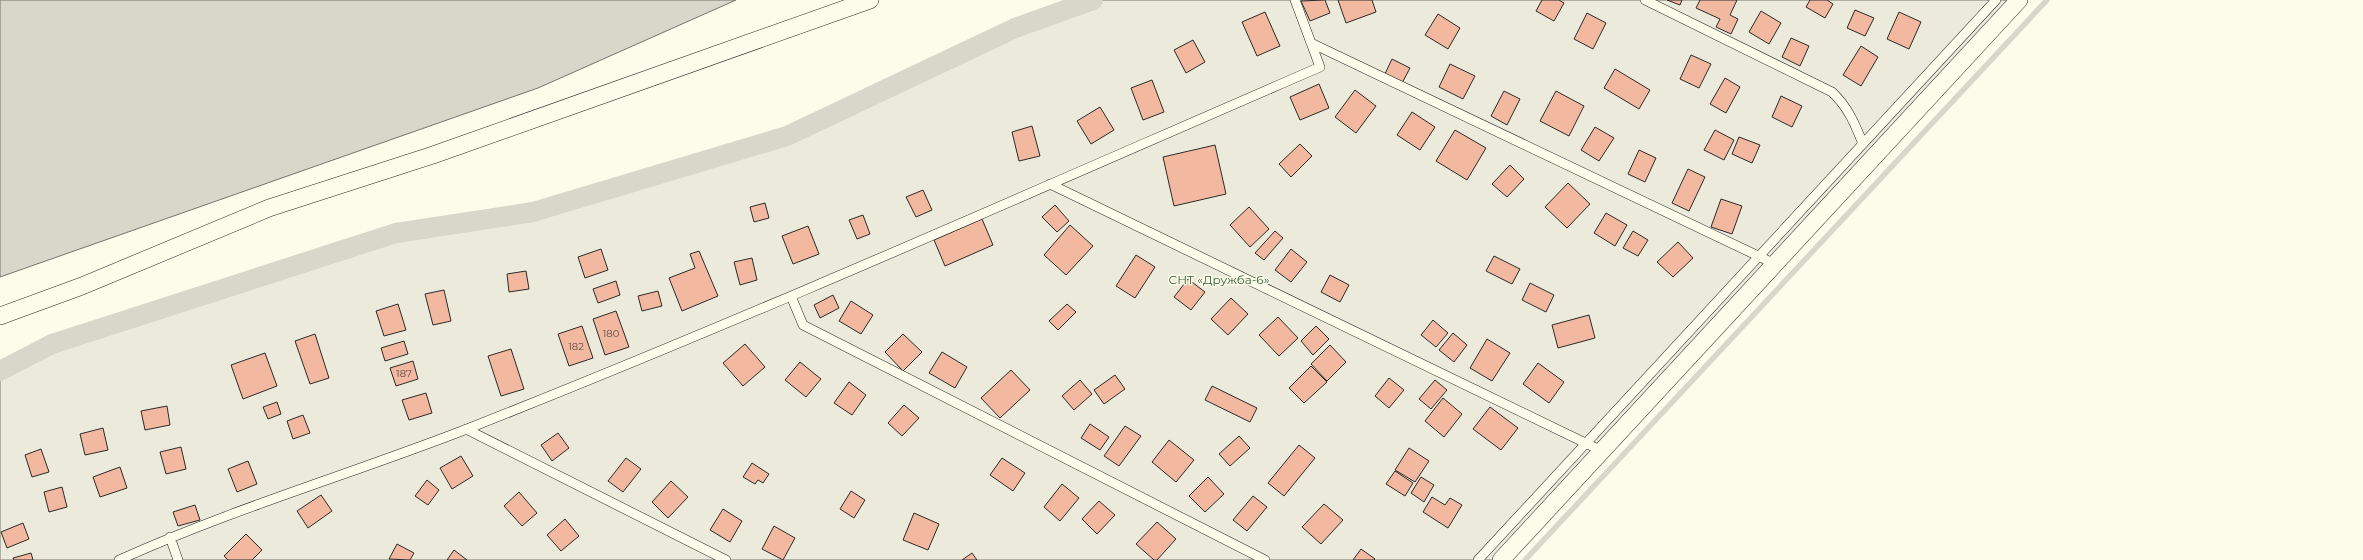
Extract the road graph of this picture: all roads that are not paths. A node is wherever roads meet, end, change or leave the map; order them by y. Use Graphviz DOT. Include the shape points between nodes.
graph roads {
  1 [pos="870,0"];
  2 [pos="1295,0"];
  3 [pos="1645,0"];
  4 [pos="1996,0"];
  5 [pos="2019,0"];
  6 [pos="1311,43"];
  7 [pos="1863,144"];
  8 [pos="1050,184"];
  9 [pos="1759,256"];
  10 [pos="1775,264"];
  11 [pos="791,296"];
  12 [pos="0,316"];
  13 [pos="466,429"];
  14 [pos="1586,443"];
  15 [pos="1602,451"];
  16 [pos="170,537"];
  17 [pos="119,560"];
  18 [pos="178,560"];
  19 [pos="726,560"];
  20 [pos="1265,560"];
  21 [pos="1478,560"];
  22 [pos="1501,560"];
  1 -- 12 [label="street" via="433,155 269,208 82,286"];
  2 -- 6 [label="lane"];
  3 -- 7 [label="lane" via="1832,92 1843,102 1851,115"];
  4 -- 7 [label="lane"];
  5 -- 10 [label="street"];
  6 -- 8 [label="lane" via="1320,67"];
  6 -- 9 [label="lane"];
  7 -- 9 [label="lane"];
  8 -- 11 [label="lane"];
  8 -- 14 [label="lane"];
  9 -- 10 [label="lane"];
  9 -- 14 [label="lane"];
  10 -- 15 [label="street"];
  11 -- 13 [label="lane"];
  11 -- 20 [label="lane" via="803,325"];
  13 -- 16 [label="lane"];
  13 -- 19 [label="lane"];
  14 -- 15 [label="lane"];
  14 -- 21 [label="lane"];
  15 -- 22 [label="street"];
  16 -- 17 [label="lane"];
  16 -- 18 [label="lane"];
}
